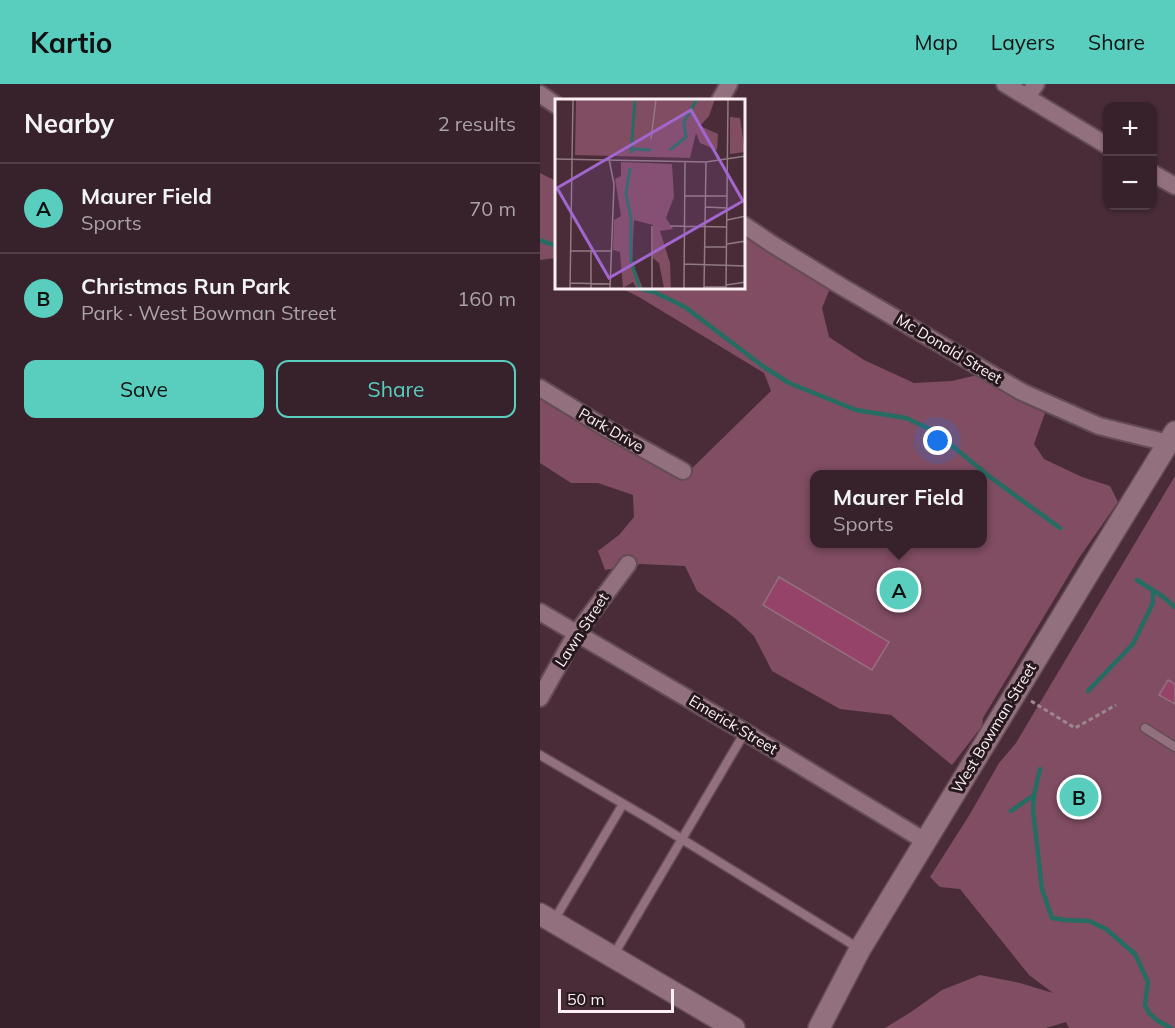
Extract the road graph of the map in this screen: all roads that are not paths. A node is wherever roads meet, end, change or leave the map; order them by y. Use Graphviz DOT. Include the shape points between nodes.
graph roads {
  1 [pos="729,84"];
  2 [pos="1005,84"];
  3 [pos="1032,91"];
  4 [pos="540,94"];
  5 [pos="721,99"];
  6 [pos="555,104"];
  7 [pos="1103,143"];
  8 [pos="1157,176"];
  9 [pos="1175,186"];
  10 [pos="746,226"];
  11 [pos="540,388"];
  12 [pos="1172,438"];
  13 [pos="683,471"];
  14 [pos="628,564"];
  15 [pos="540,612"];
  16 [pos="576,634"];
  17 [pos="540,698"];
  18 [pos="1145,728"];
  19 [pos="745,732"];
  20 [pos="1175,747"];
  21 [pos="540,755"];
  22 [pos="623,804"];
  23 [pos="682,839"];
  24 [pos="925,841"];
  25 [pos="547,918"];
  26 [pos="860,949"];
  27 [pos="612,957"];
  28 [pos="734,1028"];
  29 [pos="819,1028"];
  1 -- 5 [label="street"];
  2 -- 3 [label="street"];
  3 -- 7 [label="street"];
  4 -- 6 [label="street"];
  8 -- 9 [label="street"];
  10 -- 12 [label="street, Mc Donald Street" via="1022,392 1099,426"];
  11 -- 13 [label="street, Park Drive"];
  12 -- 24 [label="street, West Bowman Street"];
  14 -- 16 [label="street, Lawn Street"];
  15 -- 16 [label="street, Emerick Street"];
  16 -- 17 [label="street, Lawn Street"];
  16 -- 19 [label="street, Emerick Street"];
  18 -- 20 [label="lane"];
  19 -- 23 [label="lane"];
  19 -- 24 [label="street, Emerick Street"];
  21 -- 22 [label="lane"];
  22 -- 23 [label="lane"];
  22 -- 25 [label="lane"];
  23 -- 26 [label="lane"];
  23 -- 27 [label="lane"];
  24 -- 26 [label="street, West Bowman Street"];
  25 -- 27 [label="street"];
  26 -- 29 [label="street, West Bowman Street"];
  27 -- 28 [label="street"];
}
